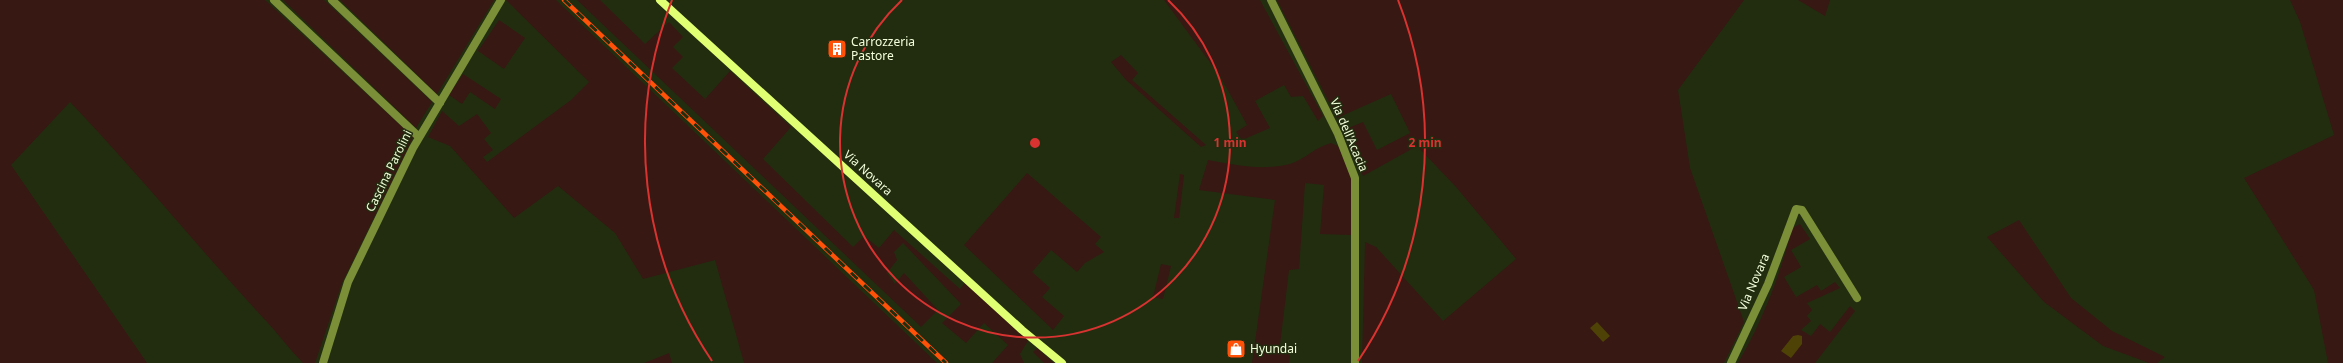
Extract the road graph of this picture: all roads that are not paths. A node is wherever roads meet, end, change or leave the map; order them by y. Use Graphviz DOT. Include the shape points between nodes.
graph roads {
  1 [pos="274,0"];
  2 [pos="332,0"];
  3 [pos="501,0"];
  4 [pos="660,0"];
  5 [pos="1271,0"];
  6 [pos="440,103"];
  7 [pos="419,137"];
  8 [pos="1857,298"];
  9 [pos="323,363"];
  10 [pos="1062,363"];
  11 [pos="1355,363"];
  12 [pos="1731,363"];
  1 -- 7 [label="street"];
  2 -- 6 [label="street"];
  3 -- 6 [label="street, Cascina Parolini"];
  4 -- 10 [label="main road, Via Novara" via="1022,330"];
  5 -- 11 [label="street, Via dell'Acacia" via="1338,134 1355,178"];
  6 -- 7 [label="street, Cascina Parolini"];
  7 -- 9 [label="street, Cascina Parolini" via="348,282"];
  8 -- 12 [label="street, Via Novara" via="1802,210 1796,209 1768,284"];
}
